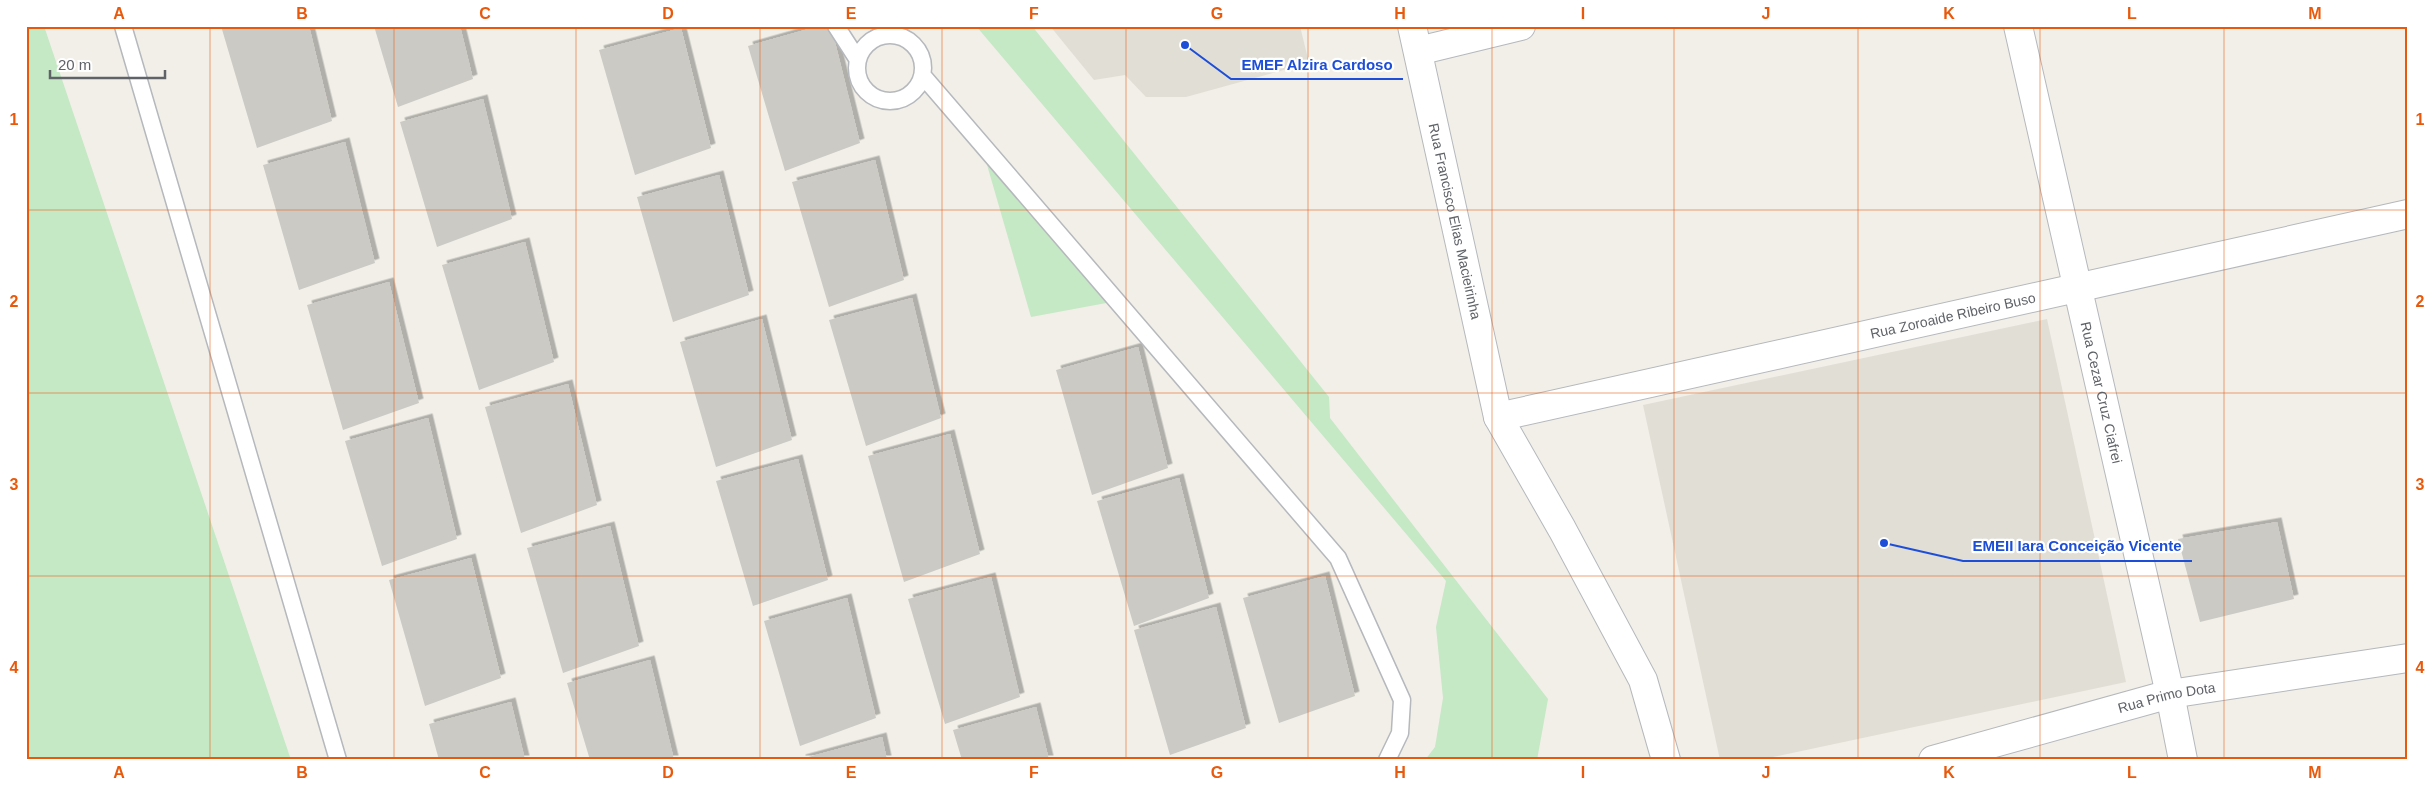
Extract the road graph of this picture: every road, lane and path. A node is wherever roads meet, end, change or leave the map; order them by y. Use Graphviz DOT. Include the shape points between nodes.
graph roads {
  1 [pos="123,26"];
  2 [pos="836,26"];
  3 [pos="1521,26"];
  4 [pos="2018,26"];
  5 [pos="895,31"];
  6 [pos="1415,38"];
  7 [pos="858,60"];
  8 [pos="923,76"];
  9 [pos="2408,214"];
  10 [pos="2078,288"];
  11 [pos="1498,417"];
  12 [pos="2408,658"];
  13 [pos="2170,694"];
  14 [pos="338,760"];
  15 [pos="1387,760"];
  16 [pos="1666,760"];
  17 [pos="1932,760"];
  18 [pos="2183,760"];
  1 -- 14 [label="lane"];
  2 -- 7 [label="lane"];
  3 -- 6 [label="street"];
  4 -- 10 [label="street, Rua Cezar Cruz Ciafrei"];
  5 -- 7 [label="lane" via="873,40"];
  5 -- 8 [label="lane" via="918,51 923,63"];
  6 -- 11 [label="street, Rua Francisco Elias Macieirinha"];
  7 -- 8 [label="lane" via="862,85 882,100 908,96"];
  8 -- 15 [label="lane" via="1338,558 1402,700 1400,733"];
  9 -- 10 [label="street, Rua Zoroaide Ribeiro Buso"];
  10 -- 11 [label="street, Rua Zoroaide Ribeiro Buso"];
  10 -- 13 [label="street, Rua Cezar Cruz Ciafrei"];
  11 -- 16 [label="street, Rua Francisco Elias Macieirinha" via="1644,680"];
  12 -- 13 [label="street, Rua Primo Dota"];
  13 -- 17 [label="street, Rua Primo Dota"];
  13 -- 18 [label="street, Rua Cezar Cruz Ciafrei"];
}
